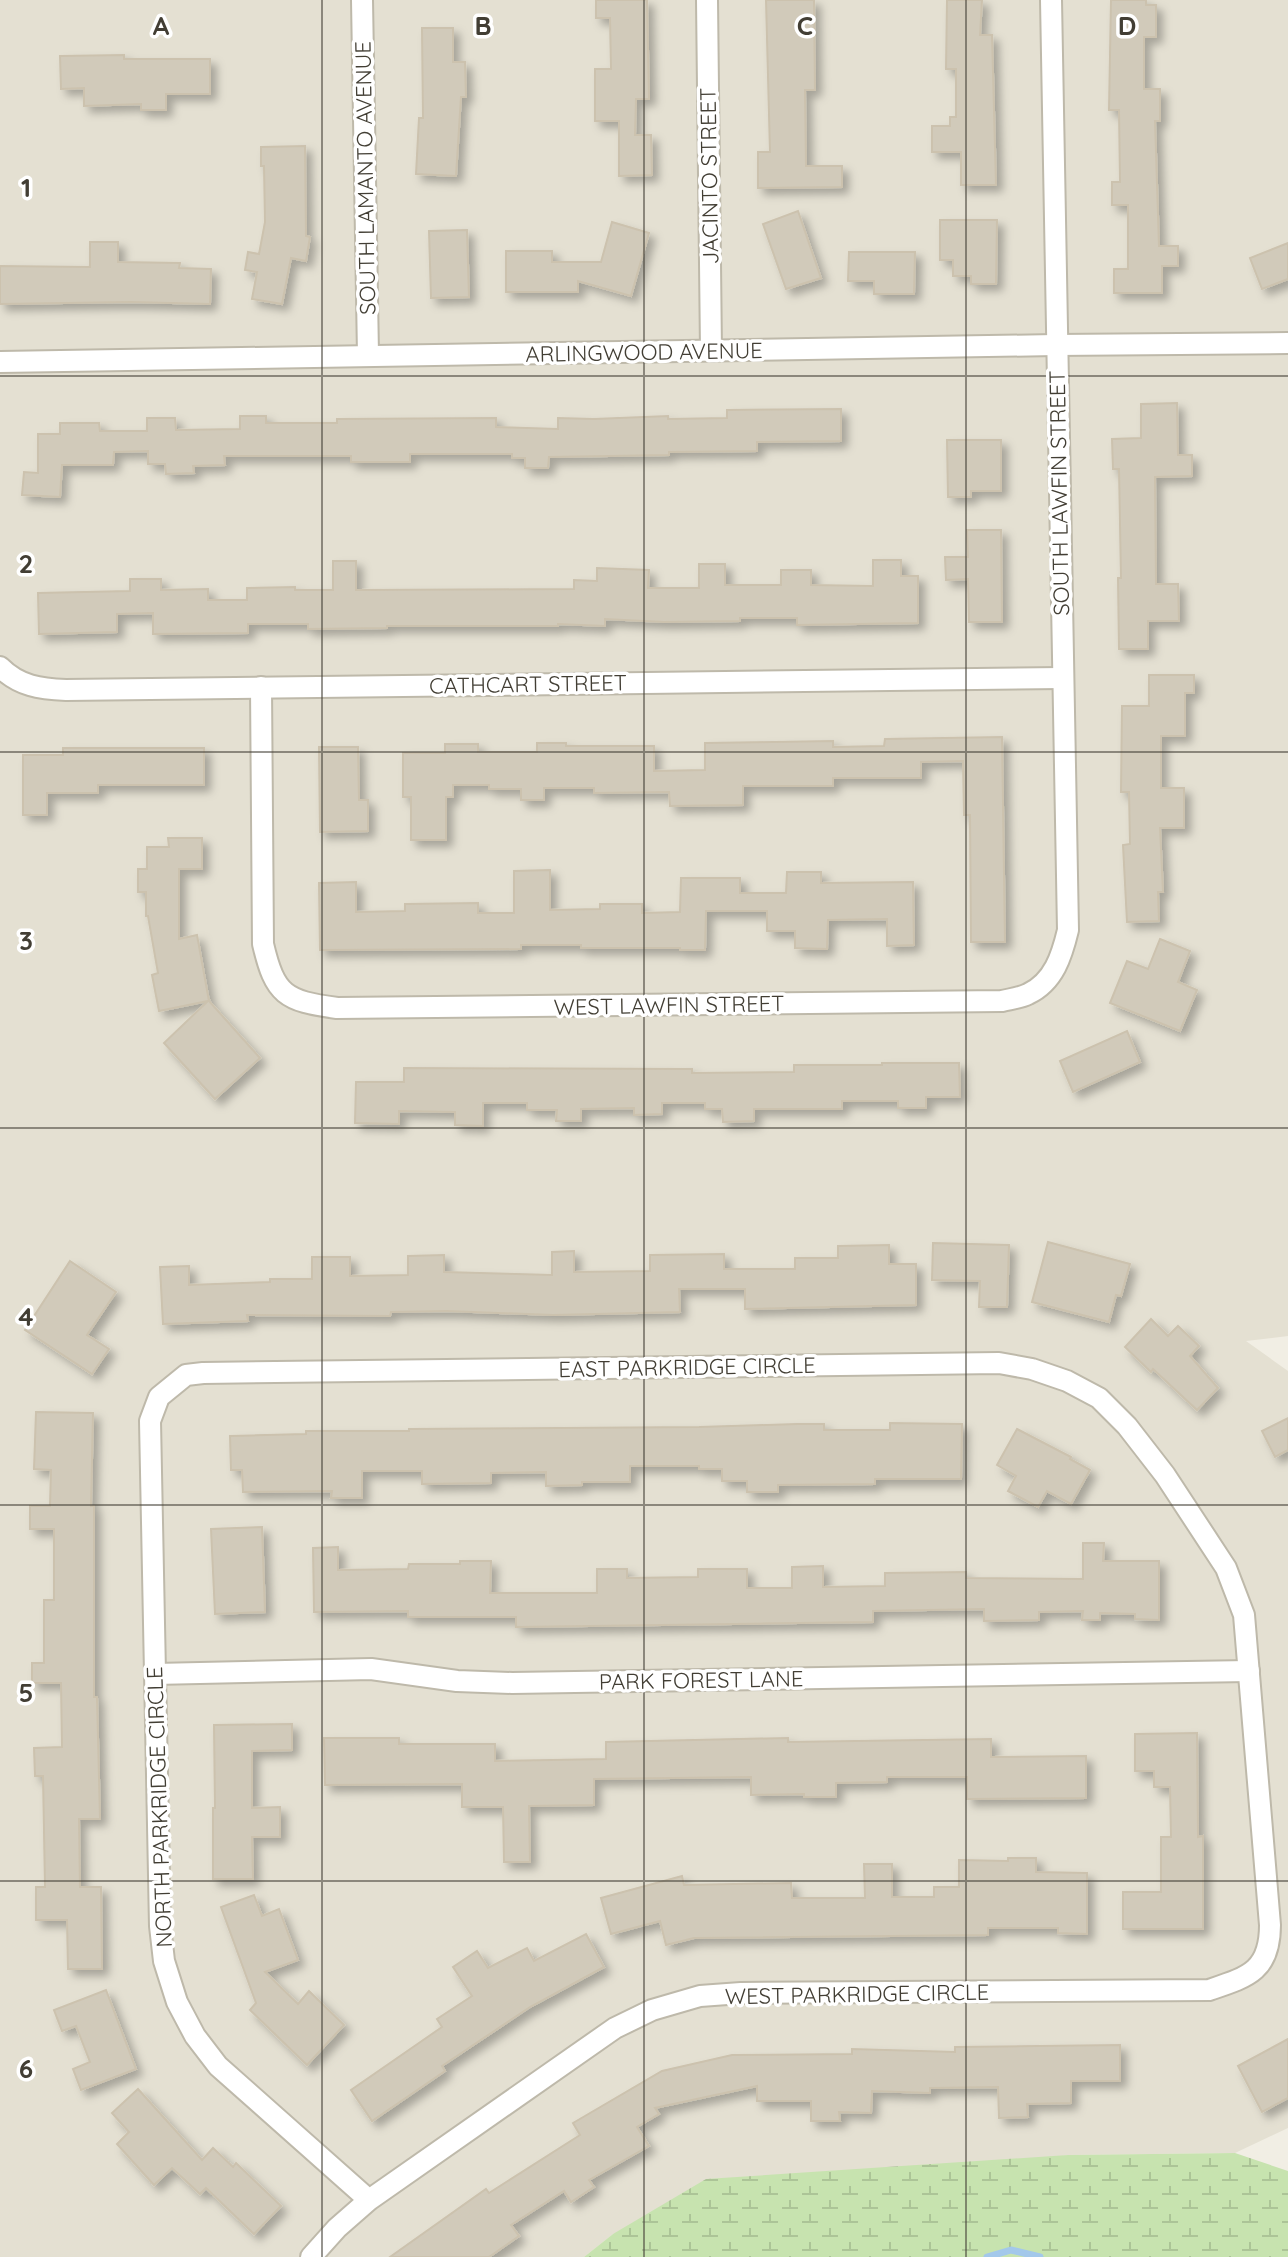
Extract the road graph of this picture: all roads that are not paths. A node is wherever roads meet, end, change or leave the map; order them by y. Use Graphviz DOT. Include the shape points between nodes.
graph roads {
  1 [pos="362,0"];
  2 [pos="707,0"];
  3 [pos="1051,0"];
  4 [pos="1288,343"];
  5 [pos="1055,345"];
  6 [pos="711,351"];
  7 [pos="368,355"];
  8 [pos="0,362"];
  9 [pos="0,667"];
  10 [pos="1062,678"];
  11 [pos="261,687"];
  12 [pos="1047,980"];
  13 [pos="171,1386"];
  14 [pos="1249,1671"];
  15 [pos="155,1674"];
  16 [pos="1244,1979"];
  17 [pos="369,2200"];
  18 [pos="311,2257"];
  1 -- 7 [label="street, SOUTH LAMANTO AVENUE"];
  2 -- 6 [label="street, JACINTO STREET"];
  3 -- 5 [label="street, SOUTH LAWFIN STREET"];
  4 -- 5 [label="street, ARLINGWOOD AVENUE"];
  5 -- 6 [label="street, ARLINGWOOD AVENUE"];
  5 -- 10 [label="street, SOUTH LAWFIN STREET"];
  6 -- 7 [label="street, ARLINGWOOD AVENUE"];
  7 -- 8 [label="street, ARLINGWOOD AVENUE"];
  9 -- 11 [label="street, CATHCART STREET" via="12,679 37,689"];
  10 -- 11 [label="street, CATHCART STREET"];
  10 -- 12 [label="street, SOUTH LAWFIN STREET" via="1068,930 1061,959"];
  11 -- 12 [label="street, WEST LAWFIN STREET" via="263,944 270,974 287,996 337,1008 1002,1001 1028,994"];
  13 -- 14 [label="street, EAST PARKRIDGE CIRCLE" via="186,1375 203,1373 999,1363 1032,1369 1099,1398 1165,1475 1226,1568 1244,1615"];
  13 -- 15 [label="street, NORTH PARKRIDGE CIRCLE" via="159,1397 150,1421"];
  14 -- 15 [label="street, PARK FOREST LANE" via="512,1683 371,1669"];
  14 -- 16 [label="street, EAST PARKRIDGE CIRCLE" via="1270,1943 1263,1963"];
  15 -- 17 [label="street, NORTH PARKRIDGE CIRCLE" via="160,1926 177,2002 218,2066"];
  16 -- 17 [label="street, WEST PARKRIDGE CIRCLE" via="1181,1992 700,1996 615,2028"];
  17 -- 18 [label="street, WEST PARKRIDGE CIRCLE"];
}
